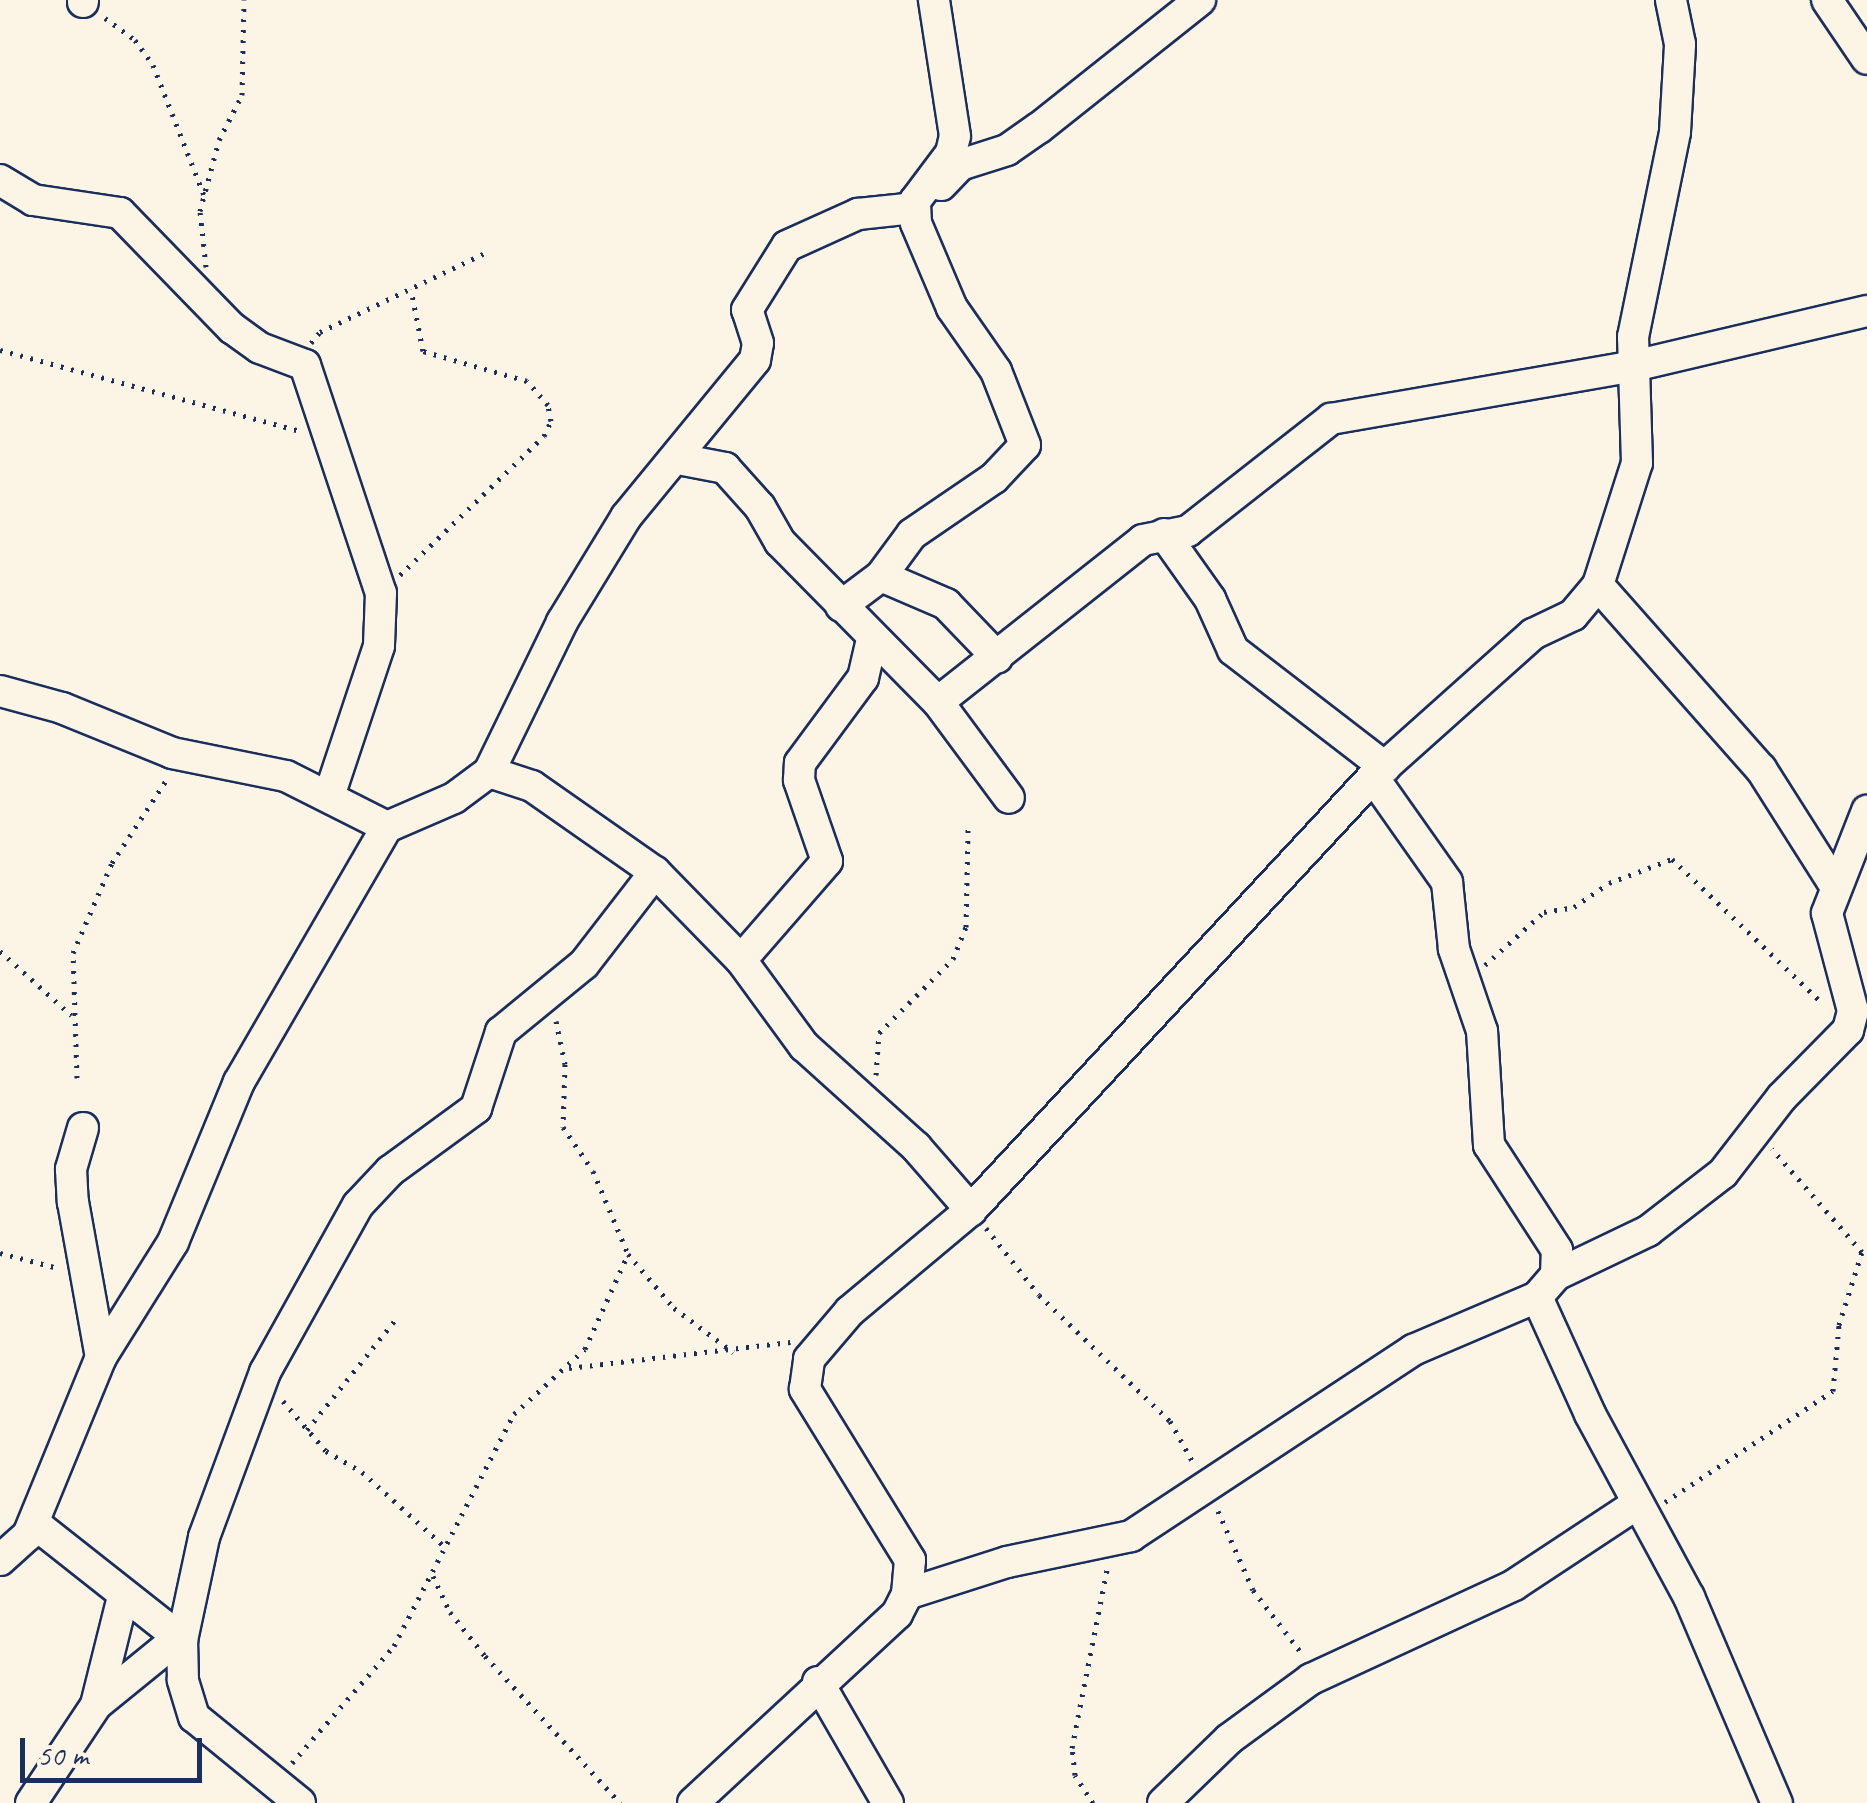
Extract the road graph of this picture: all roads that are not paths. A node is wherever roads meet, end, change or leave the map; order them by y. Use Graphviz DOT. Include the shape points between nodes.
graph roads {
  1 [pos="934,0"];
  2 [pos="1200,0"];
  3 [pos="1671,0"];
  4 [pos="1827,0"];
  5 [pos="1867,59"];
  6 [pos="0,180"];
  7 [pos="918,200"];
  8 [pos="1867,311"];
  9 [pos="1634,366"];
  10 [pos="678,459"];
  11 [pos="1164,534"];
  12 [pos="881,576"];
  13 [pos="1598,585"];
  14 [pos="841,606"];
  15 [pos="872,638"];
  16 [pos="996,657"];
  17 [pos="0,691"];
  18 [pos="938,702"];
  19 [pos="489,772"];
  20 [pos="1379,772"];
  21 [pos="330,793"];
  22 [pos="1009,798"];
  23 [pos="1867,811"];
  24 [pos="387,826"];
  25 [pos="655,872"];
  26 [pos="1834,884"];
  27 [pos="741,960"];
  28 [pos="83,1128"];
  29 [pos="971,1210"];
  30 [pos="1547,1286"];
  31 [pos="100,1357"];
  32 [pos="1640,1510"];
  33 [pos="34,1523"];
  34 [pos="0,1560"];
  35 [pos="907,1594"];
  36 [pos="123,1598"];
  37 [pos="179,1639"];
  38 [pos="818,1682"];
  39 [pos="96,1705"];
  40 [pos="266,1794"];
  41 [pos="31,1803"];
  42 [pos="300,1803"];
  43 [pos="693,1803"];
  44 [pos="888,1803"];
  45 [pos="1164,1803"];
  46 [pos="1778,1803"];
  1 -- 7 [label="street" via="955,136 952,154"];
  2 -- 7 [label="street" via="1039,128 1007,150 960,165"];
  3 -- 9 [label="street" via="1680,44 1675,132 1634,337"];
  4 -- 5 [label="street"];
  6 -- 21 [label="street" via="33,200 120,212 248,339 305,365 381,593 379,646"];
  7 -- 10 [label="street" via="858,214 787,246 747,310 758,356"];
  7 -- 12 [label="street" via="952,308 996,370 1024,444 994,478 912,534"];
  8 -- 9 [label="street"];
  9 -- 11 [label="street" via="1331,418 1188,532"];
  9 -- 13 [label="street" via="1637,463"];
  10 -- 14 [label="street" via="724,468 760,507 780,542"];
  10 -- 19 [label="street" via="626,516 562,622"];
  11 -- 16 [label="street" via="1114,561"];
  11 -- 20 [label="street" via="1210,599 1234,650"];
  12 -- 14 [label="street"];
  12 -- 16 [label="street" via="946,604"];
  13 -- 20 [label="street" via="1573,615 1533,634"];
  13 -- 26 [label="street" via="1760,769"];
  14 -- 15 [label="street"];
  15 -- 18 [label="street"];
  15 -- 27 [label="street" via="864,678 800,763 827,861"];
  16 -- 18 [label="street"];
  17 -- 21 [label="street" via="179,754 217,758"];
  18 -- 22 [label="street"];
  19 -- 24 [label="street" via="454,798"];
  19 -- 25 [label="street" via="532,786"];
  20 -- 29 [label="street"];
  20 -- 30 [label="street" via="1447,882 1464,983 1482,1031 1489,1145 1556,1250"];
  21 -- 24 [label="street"];
  23 -- 26 [label="street"];
  24 -- 31 [label="street" via="239,1082 173,1242"];
  25 -- 27 [label="street"];
  25 -- 37 [label="street" via="584,964 501,1032 476,1108 390,1171 358,1205 266,1372 204,1538"];
  26 -- 30 [label="street" via="1827,913 1852,1011 1848,1030 1782,1096 1723,1173 1648,1231"];
  27 -- 29 [label="street" via="804,1046"];
  28 -- 31 [label="street" via="71,1169"];
  29 -- 35 [label="street" via="836,1328 804,1368 804,1389 910,1560"];
  30 -- 32 [label="street"];
  30 -- 35 [label="street" via="1413,1350 1131,1536 1008,1562"];
  31 -- 33 [label="street"];
  32 -- 45 [label="street" via="1514,1585 1311,1679 1229,1739"];
  32 -- 46 [label="street" via="1689,1598"];
  33 -- 34 [label="street"];
  33 -- 36 [label="street"];
  35 -- 38 [label="street" via="896,1614"];
  36 -- 37 [label="street"];
  36 -- 39 [label="street"];
  37 -- 39 [label="street"];
  37 -- 40 [label="street" via="186,1702 194,1717"];
  38 -- 43 [label="street"];
  38 -- 44 [label="street"];
  39 -- 41 [label="street"];
  40 -- 42 [label="street"];
}
